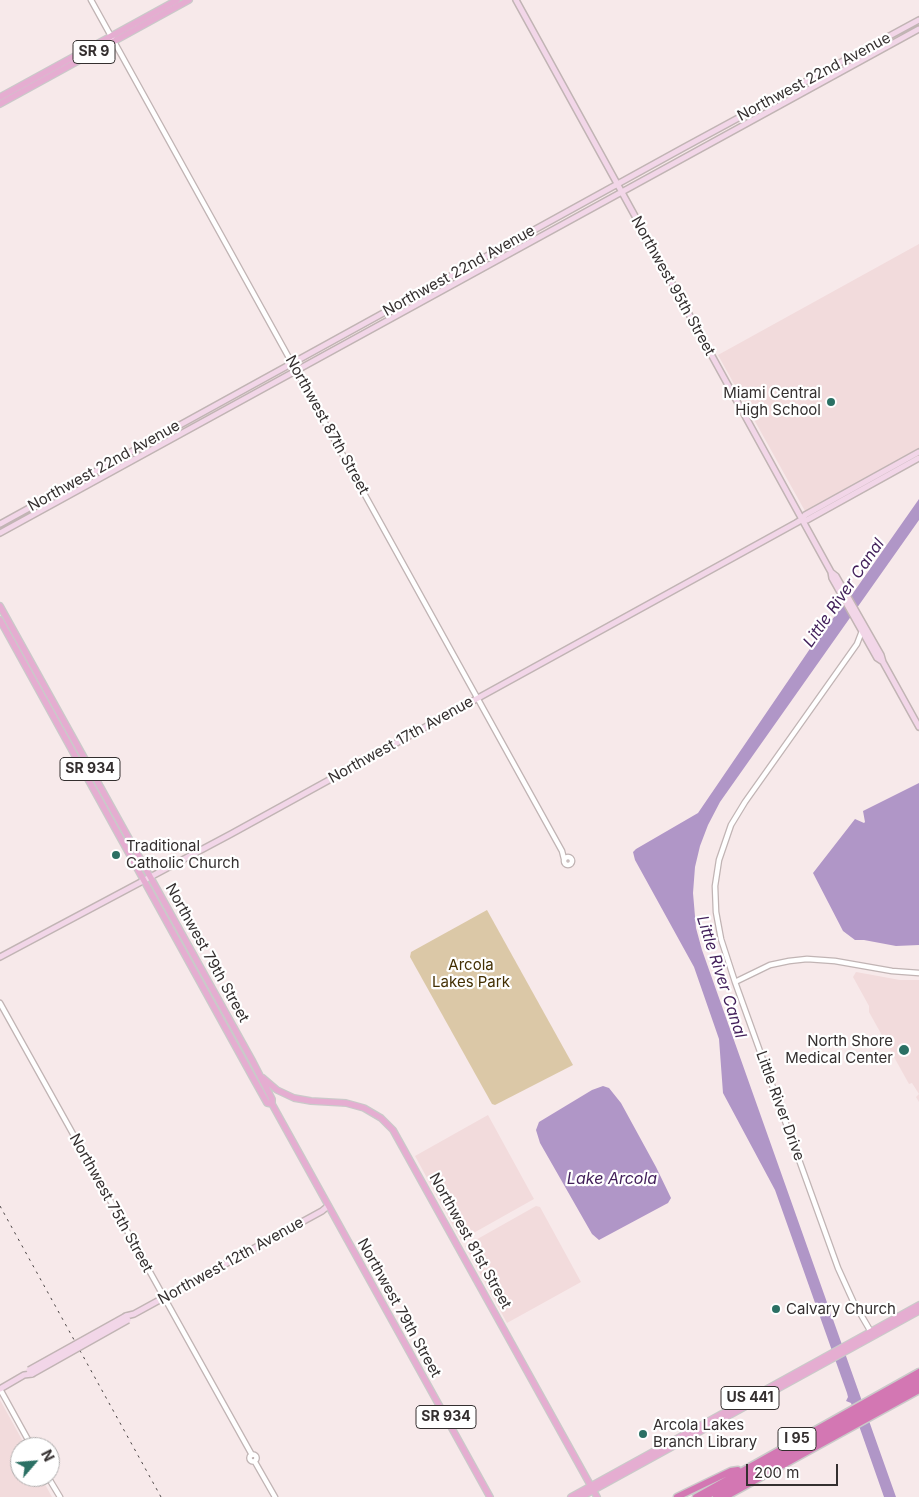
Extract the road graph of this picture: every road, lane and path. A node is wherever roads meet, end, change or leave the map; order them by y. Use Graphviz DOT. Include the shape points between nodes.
graph roads {
  1 [pos="91,0"];
  2 [pos="177,0"];
  3 [pos="182,0"];
  4 [pos="189,0"];
  5 [pos="516,0"];
  6 [pos="172,6"];
  7 [pos="919,20"];
  8 [pos="919,29"];
  9 [pos="113,38"];
  10 [pos="0,97"];
  11 [pos="0,104"];
  12 [pos="618,184"];
  13 [pos="622,191"];
  14 [pos="292,363"];
  15 [pos="296,370"];
  16 [pos="919,452"];
  17 [pos="919,458"];
  18 [pos="897,467"];
  19 [pos="876,476"];
  20 [pos="867,486"];
  21 [pos="857,489"];
  22 [pos="801,520"];
  23 [pos="0,524"];
  24 [pos="0,533"];
  25 [pos="0,606"];
  26 [pos="855,613"];
  27 [pos="0,620"];
  28 [pos="862,631"];
  29 [pos="868,640"];
  30 [pos="857,644"];
  31 [pos="883,662"];
  32 [pos="39,675"];
  33 [pos="32,679"];
  34 [pos="477,698"];
  35 [pos="919,727"];
  36 [pos="566,858"];
  37 [pos="151,878"];
  38 [pos="144,881"];
  39 [pos="0,957"];
  40 [pos="919,972"];
  41 [pos="735,982"];
  42 [pos="0,1003"];
  43 [pos="259,1073"];
  44 [pos="272,1104"];
  45 [pos="328,1206"];
  46 [pos="164,1298"];
  47 [pos="919,1305"];
  48 [pos="919,1312"];
  49 [pos="872,1334"];
  50 [pos="833,1355"];
  51 [pos="919,1372"];
  52 [pos="919,1378"];
  53 [pos="919,1384"];
  54 [pos="0,1389"];
  55 [pos="919,1390"];
  56 [pos="735,1406"];
  57 [pos="868,1409"];
  58 [pos="733,1414"];
  59 [pos="854,1416"];
  60 [pos="26,1437"];
  61 [pos="742,1470"];
  62 [pos="592,1488"];
  63 [pos="742,1488"];
  64 [pos="275,1497"];
  65 [pos="490,1497"];
  66 [pos="571,1497"];
  67 [pos="581,1497"];
  68 [pos="597,1497"];
  69 [pos="677,1497"];
  70 [pos="696,1497"];
  71 [pos="705,1497"];
  72 [pos="716,1497"];
  73 [pos="725,1497"];
  74 [pos="733,1497"];
  1 -- 9 [label="street, Northwest 87th Street"];
  2 -- 6 [label="main road, SR 9"];
  3 -- 6 [label="main road"];
  4 -- 6 [label="main road, SR 9"];
  5 -- 12 [label="main road, Northwest 95th Street"];
  6 -- 9 [label="main road, SR 9"];
  7 -- 12 [label="main road, Northwest 22nd Avenue"];
  8 -- 13 [label="main road, Northwest 22nd Avenue"];
  9 -- 10 [label="main road, SR 9"];
  9 -- 11 [label="main road, SR 9"];
  9 -- 14 [label="street, Northwest 87th Street"];
  12 -- 13 [label="main road, Northwest 95th Street"];
  12 -- 14 [label="main road, Northwest 22nd Avenue"];
  13 -- 15 [label="main road, Northwest 22nd Avenue"];
  13 -- 22 [label="main road, Northwest 95th Street"];
  14 -- 15 [label="street, Northwest 87th Street"];
  14 -- 23 [label="main road, Northwest 22nd Avenue"];
  15 -- 24 [label="main road, Northwest 22nd Avenue"];
  15 -- 34 [label="street, Northwest 87th Street"];
  16 -- 18 [label="main road, Northwest 17th Avenue"];
  17 -- 18 [label="main road, Northwest 17th Avenue"];
  18 -- 19 [label="main road, Northwest 17th Avenue"];
  18 -- 20 [label="main road, Northwest 17th Avenue"];
  19 -- 20 [label="main road"];
  19 -- 21 [label="main road, Northwest 17th Avenue"];
  20 -- 21 [label="main road, Northwest 17th Avenue"];
  21 -- 22 [label="main road, Northwest 17th Avenue"];
  22 -- 26 [label="main road, Northwest 95th Street" via="832,579"];
  22 -- 34 [label="main road, Northwest 17th Avenue"];
  25 -- 32 [label="main road, Northwest 79th Street / SR 934"];
  26 -- 28 [label="main road, Northwest 95th Street"];
  26 -- 31 [label="main road, Northwest 95th Street"];
  27 -- 33 [label="main road, Northwest 79th Street / SR 934"];
  28 -- 29 [label="main road, Northwest 95th Street"];
  28 -- 30 [label="street, Little River Drive"];
  29 -- 30 [label="street"];
  29 -- 31 [label="main road, Northwest 95th Street" via="877,658"];
  30 -- 41 [label="street, Little River Drive" via="745,802 732,824 719,860 716,912"];
  31 -- 35 [label="main road, Northwest 95th Street"];
  32 -- 33 [label="main road"];
  32 -- 37 [label="main road, Northwest 79th Street / SR 934"];
  33 -- 38 [label="main road, Northwest 79th Street / SR 934"];
  34 -- 36 [label="street, Northwest 87th Street"];
  34 -- 37 [label="main road, Northwest 17th Avenue"];
  37 -- 38 [label="main road, Northwest 17th Avenue"];
  37 -- 43 [label="main road, Northwest 79th Street / SR 934"];
  38 -- 39 [label="main road, Northwest 17th Avenue"];
  38 -- 44 [label="main road, Northwest 79th Street / SR 934" via="267,1103"];
  40 -- 41 [label="street" via="807,959 770,965"];
  41 -- 49 [label="street, Little River Drive" via="838,1268"];
  42 -- 46 [label="street, Northwest 75th Street"];
  43 -- 44 [label="main road, Northwest 79th Street"];
  43 -- 62 [label="main road, Northwest 81st Street / SR 934" via="286,1095 306,1101 357,1106 378,1116 393,1130"];
  44 -- 45 [label="main road, Northwest 79th Street / SR 934"];
  45 -- 46 [label="main road, Northwest 12th Avenue"];
  45 -- 65 [label="main road, Northwest 79th Street / SR 934"];
  46 -- 54 [label="main road, Northwest 12th Avenue, bridge"];
  46 -- 64 [label="street, Northwest 75th Street" via="252,1455 257,1456 255,1462"];
  47 -- 49 [label="main road, US 441"];
  48 -- 49 [label="main road, US 441"];
  49 -- 50 [label="main road, US 441"];
  50 -- 56 [label="main road, US 441"];
  50 -- 58 [label="main road, US 441"];
  51 -- 57 [label="highway, I 95"];
  52 -- 57 [label="highway"];
  53 -- 57 [label="highway"];
  54 -- 60 [label="street"];
  55 -- 57 [label="highway, I 95"];
  56 -- 58 [label="main road"];
  56 -- 62 [label="main road, US 441"];
  57 -- 59 [label="highway, I 95"];
  57 -- 59 [label="highway, I 95"];
  58 -- 62 [label="main road, US 441"];
  59 -- 61 [label="highway, I 95"];
  59 -- 63 [label="highway, I 95"];
  59 -- 71 [label="highway"];
  59 -- 72 [label="highway"];
  61 -- 69 [label="highway" via="731,1471"];
  61 -- 70 [label="highway, I 95"];
  62 -- 66 [label="main road, US 441"];
  62 -- 67 [label="main road, US 441"];
  62 -- 68 [label="main road, Northwest 81st Street / SR 934"];
  63 -- 73 [label="highway, I 95"];
  63 -- 74 [label="highway"];
}
